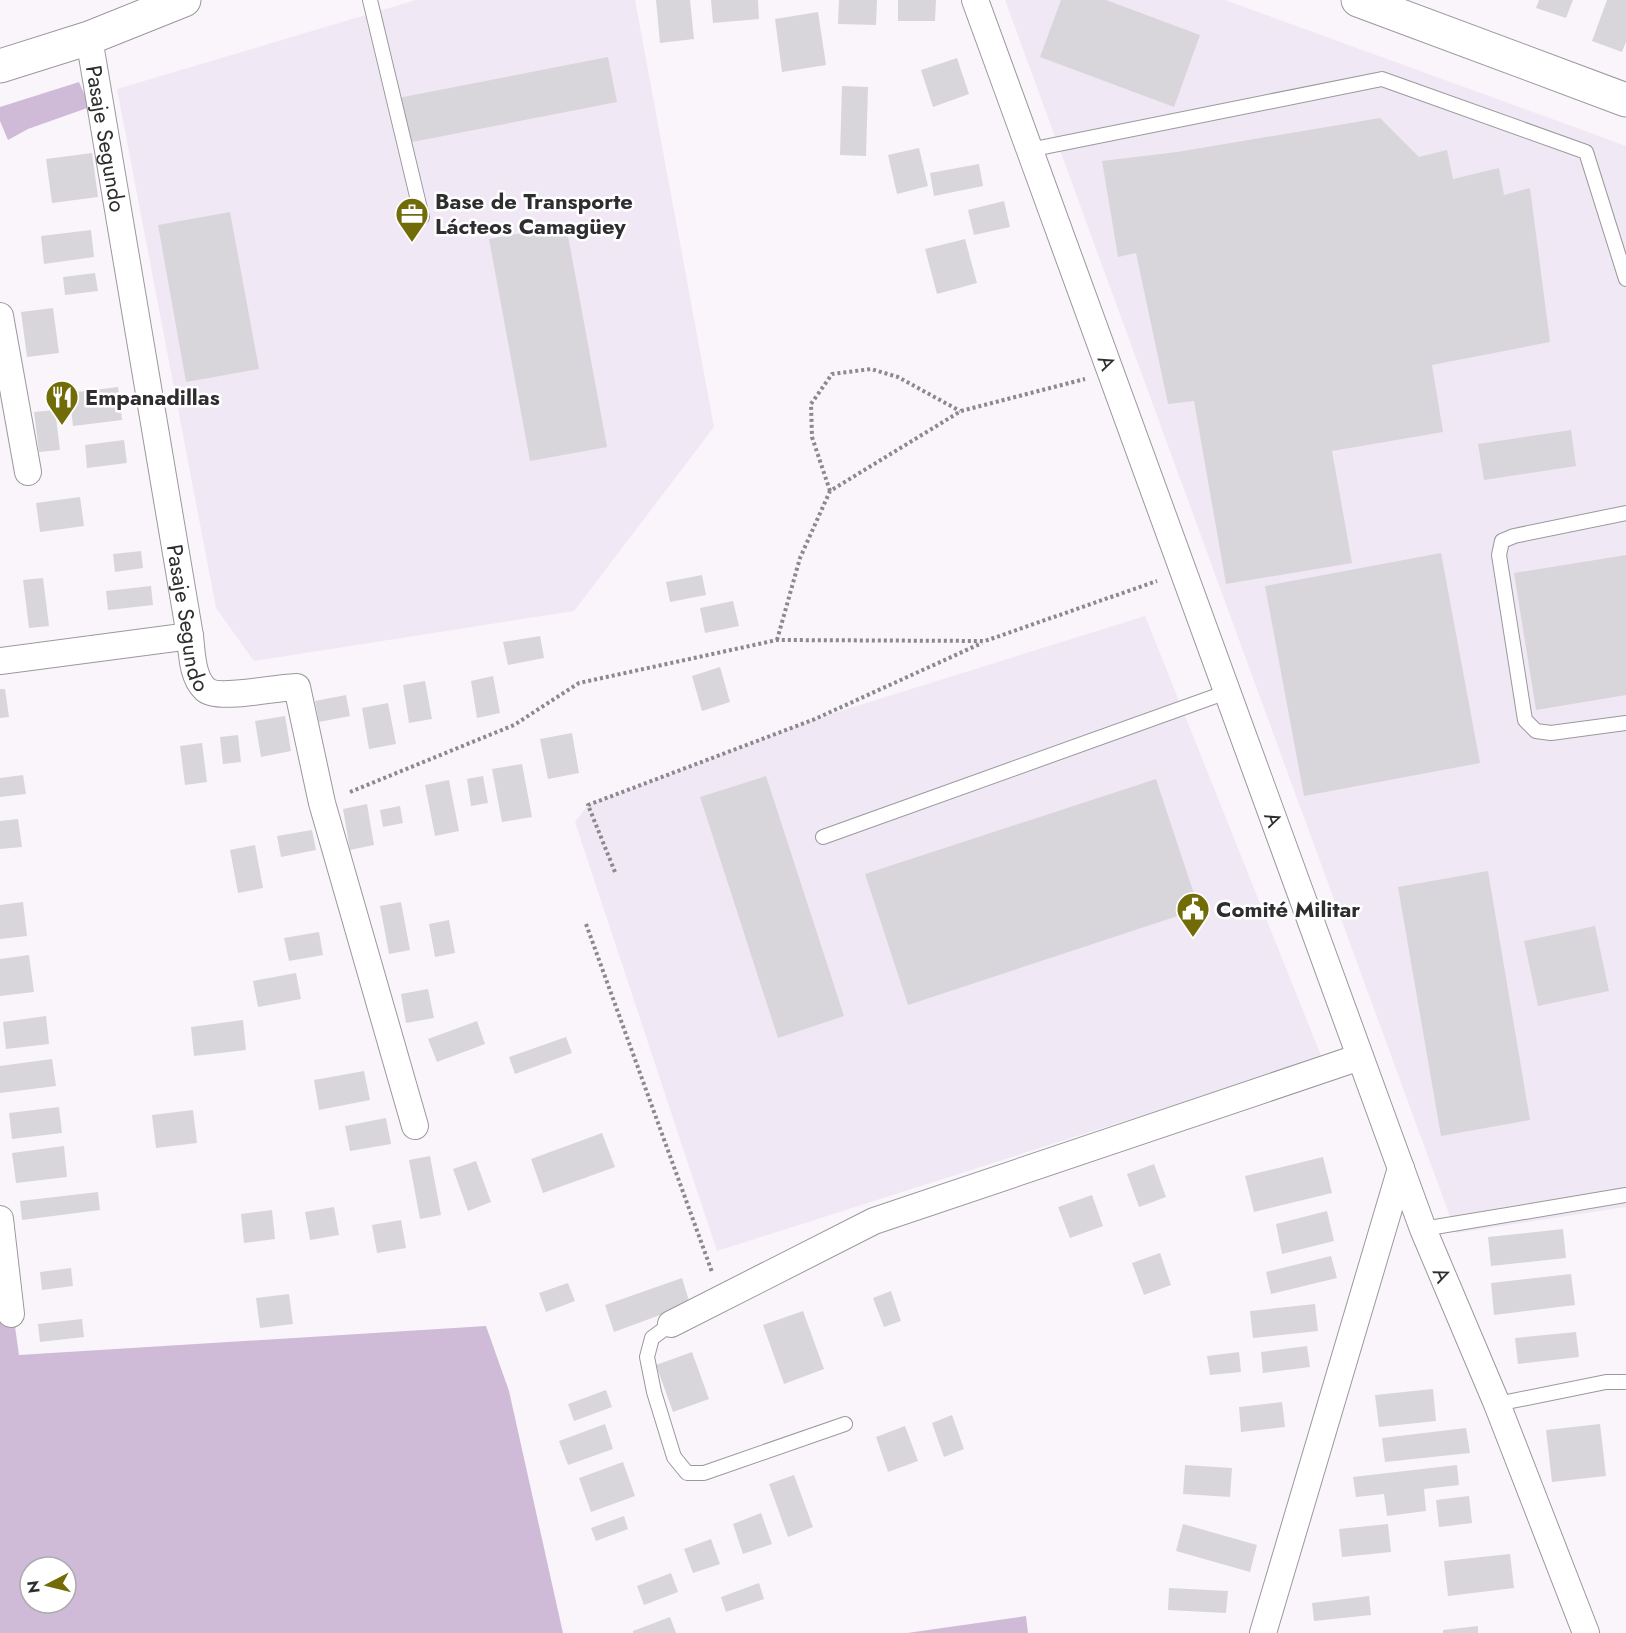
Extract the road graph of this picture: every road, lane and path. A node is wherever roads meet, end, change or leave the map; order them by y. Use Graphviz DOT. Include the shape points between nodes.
graph roads {
  1 [pos="184,0"];
  2 [pos="369,0"];
  3 [pos="975,0"];
  4 [pos="1358,0"];
  5 [pos="89,38"];
  6 [pos="0,66"];
  7 [pos="1626,100"];
  8 [pos="1029,150"];
  9 [pos="422,217"];
  10 [pos="1626,279"];
  11 [pos="0,316"];
  12 [pos="1110,373"];
  13 [pos="961,411"];
  14 [pos="28,472"];
  15 [pos="830,490"];
  16 [pos="1626,513"];
  17 [pos="1183,572"];
  18 [pos="190,636"];
  19 [pos="777,640"];
  20 [pos="985,641"];
  21 [pos="0,662"];
  22 [pos="1227,692"];
  23 [pos="1626,723"];
  24 [pos="322,803"];
  25 [pos="823,837"];
  26 [pos="615,872"];
  27 [pos="586,924"];
  28 [pos="1360,1057"];
  29 [pos="415,1126"];
  30 [pos="1401,1168"];
  31 [pos="1626,1195"];
  32 [pos="0,1219"];
  33 [pos="1423,1229"];
  34 [pos="722,1299"];
  35 [pos="11,1314"];
  36 [pos="671,1324"];
  37 [pos="1626,1382"];
  38 [pos="1497,1404"];
  39 [pos="845,1424"];
  40 [pos="1263,1633"];
  41 [pos="1586,1633"];
  1 -- 5 [label="main road"];
  2 -- 9 [label="lane"];
  3 -- 8 [label="street, A"];
  4 -- 7 [label="main road"];
  5 -- 6 [label="main road"];
  5 -- 18 [label="street, Pasaje Segundo"];
  8 -- 10 [label="lane" via="1382,79 1586,152"];
  8 -- 12 [label="street, A"];
  11 -- 14 [label="street"];
  12 -- 13 [label="path"];
  12 -- 17 [label="street, A"];
  13 -- 15 [label="path"];
  13 -- 15 [label="path" via="898,377 871,369 832,374 811,404 812,437"];
  15 -- 19 [label="path" via="800,558"];
  16 -- 23 [label="lane" via="1514,536 1502,541 1499,555 1525,720 1536,731 1551,733"];
  17 -- 20 [label="path"];
  17 -- 22 [label="street, A"];
  18 -- 21 [label="street"];
  18 -- 24 [label="street, Pasaje Segundo" via="195,671 205,690 219,695 297,687"];
  19 -- 20 [label="path"];
  19 -- 24 [label="path" via="579,683 514,725"];
  20 -- 26 [label="path" via="815,719 588,805"];
  22 -- 25 [label="lane"];
  22 -- 28 [label="street, A"];
  24 -- 29 [label="street, Pasaje Segundo"];
  27 -- 34 [label="path"];
  28 -- 30 [label="street, A"];
  28 -- 34 [label="street" via="874,1221"];
  30 -- 33 [label="street, A"];
  30 -- 40 [label="street"];
  31 -- 33 [label="lane"];
  32 -- 35 [label="street"];
  33 -- 38 [label="street, A"];
  34 -- 36 [label="street"];
  36 -- 39 [label="lane" via="652,1338 647,1357 674,1457 687,1473 704,1473"];
  37 -- 38 [label="lane" via="1606,1382"];
  38 -- 41 [label="street, A"];
}
